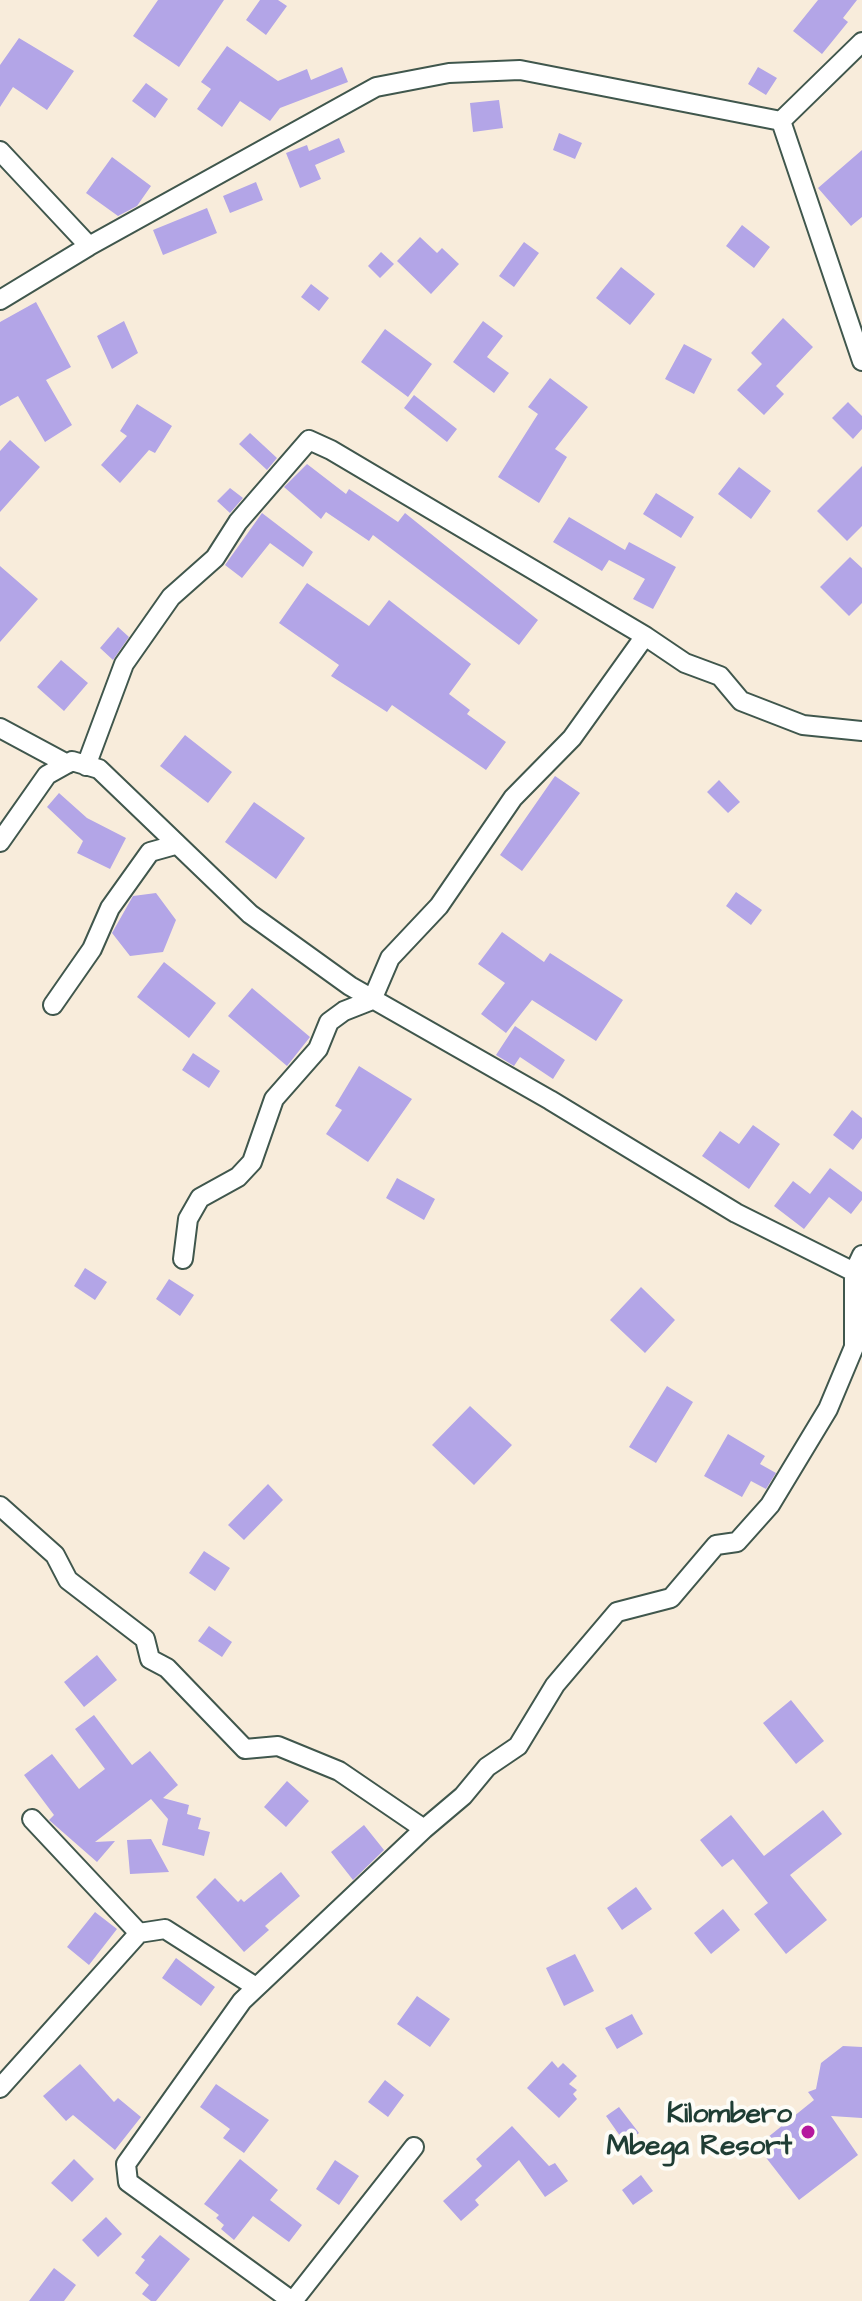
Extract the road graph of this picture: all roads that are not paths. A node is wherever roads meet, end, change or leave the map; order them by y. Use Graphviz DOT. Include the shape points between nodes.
graph roads {
  1 [pos="862,42"];
  2 [pos="781,121"];
  3 [pos="0,151"];
  4 [pos="89,246"];
  5 [pos="0,300"];
  6 [pos="862,361"];
  7 [pos="645,636"];
  8 [pos="0,728"];
  9 [pos="862,731"];
  10 [pos="76,765"];
  11 [pos="0,842"];
  12 [pos="175,845"];
  13 [pos="372,1000"];
  14 [pos="53,1005"];
  15 [pos="183,1259"];
  16 [pos="858,1264"];
  17 [pos="0,1506"];
  18 [pos="32,1819"];
  19 [pos="424,1829"];
  20 [pos="139,1933"];
  21 [pos="256,1987"];
  22 [pos="0,2088"];
  23 [pos="414,2147"];
  24 [pos="293,2301"];
  1 -- 2 [label="street"];
  2 -- 4 [label="street" via="520,70 449,73 376,87"];
  2 -- 6 [label="street"];
  3 -- 4 [label="street"];
  4 -- 5 [label="street"];
  7 -- 9 [label="street" via="685,663 720,676 741,701 803,725"];
  7 -- 10 [label="street" via="309,440 238,522 215,558 171,597 124,664"];
  7 -- 13 [label="street" via="572,738 513,798 439,906 390,958"];
  8 -- 10 [label="street"];
  10 -- 11 [label="street" via="47,775"];
  10 -- 12 [label="street" via="99,769"];
  12 -- 13 [label="street" via="250,914"];
  12 -- 14 [label="street" via="150,852"];
  13 -- 15 [label="street" via="329,1022 318,1049 274,1099 252,1162 238,1177 200,1198 188,1219"];
  13 -- 16 [label="street" via="736,1213"];
  16 -- 19 [label="street" via="854,1347 828,1409 770,1505 737,1542 716,1545 671,1598 617,1612 555,1685 518,1746 487,1767"];
  17 -- 19 [label="street" via="55,1555 68,1580 145,1639 150,1659 167,1668 245,1749 278,1746 339,1771"];
  18 -- 20 [label="street"];
  19 -- 21 [label="street"];
  20 -- 21 [label="street" via="165,1929"];
  20 -- 22 [label="street"];
  21 -- 24 [label="street" via="126,2164 128,2182"];
  23 -- 24 [label="street"];
}
